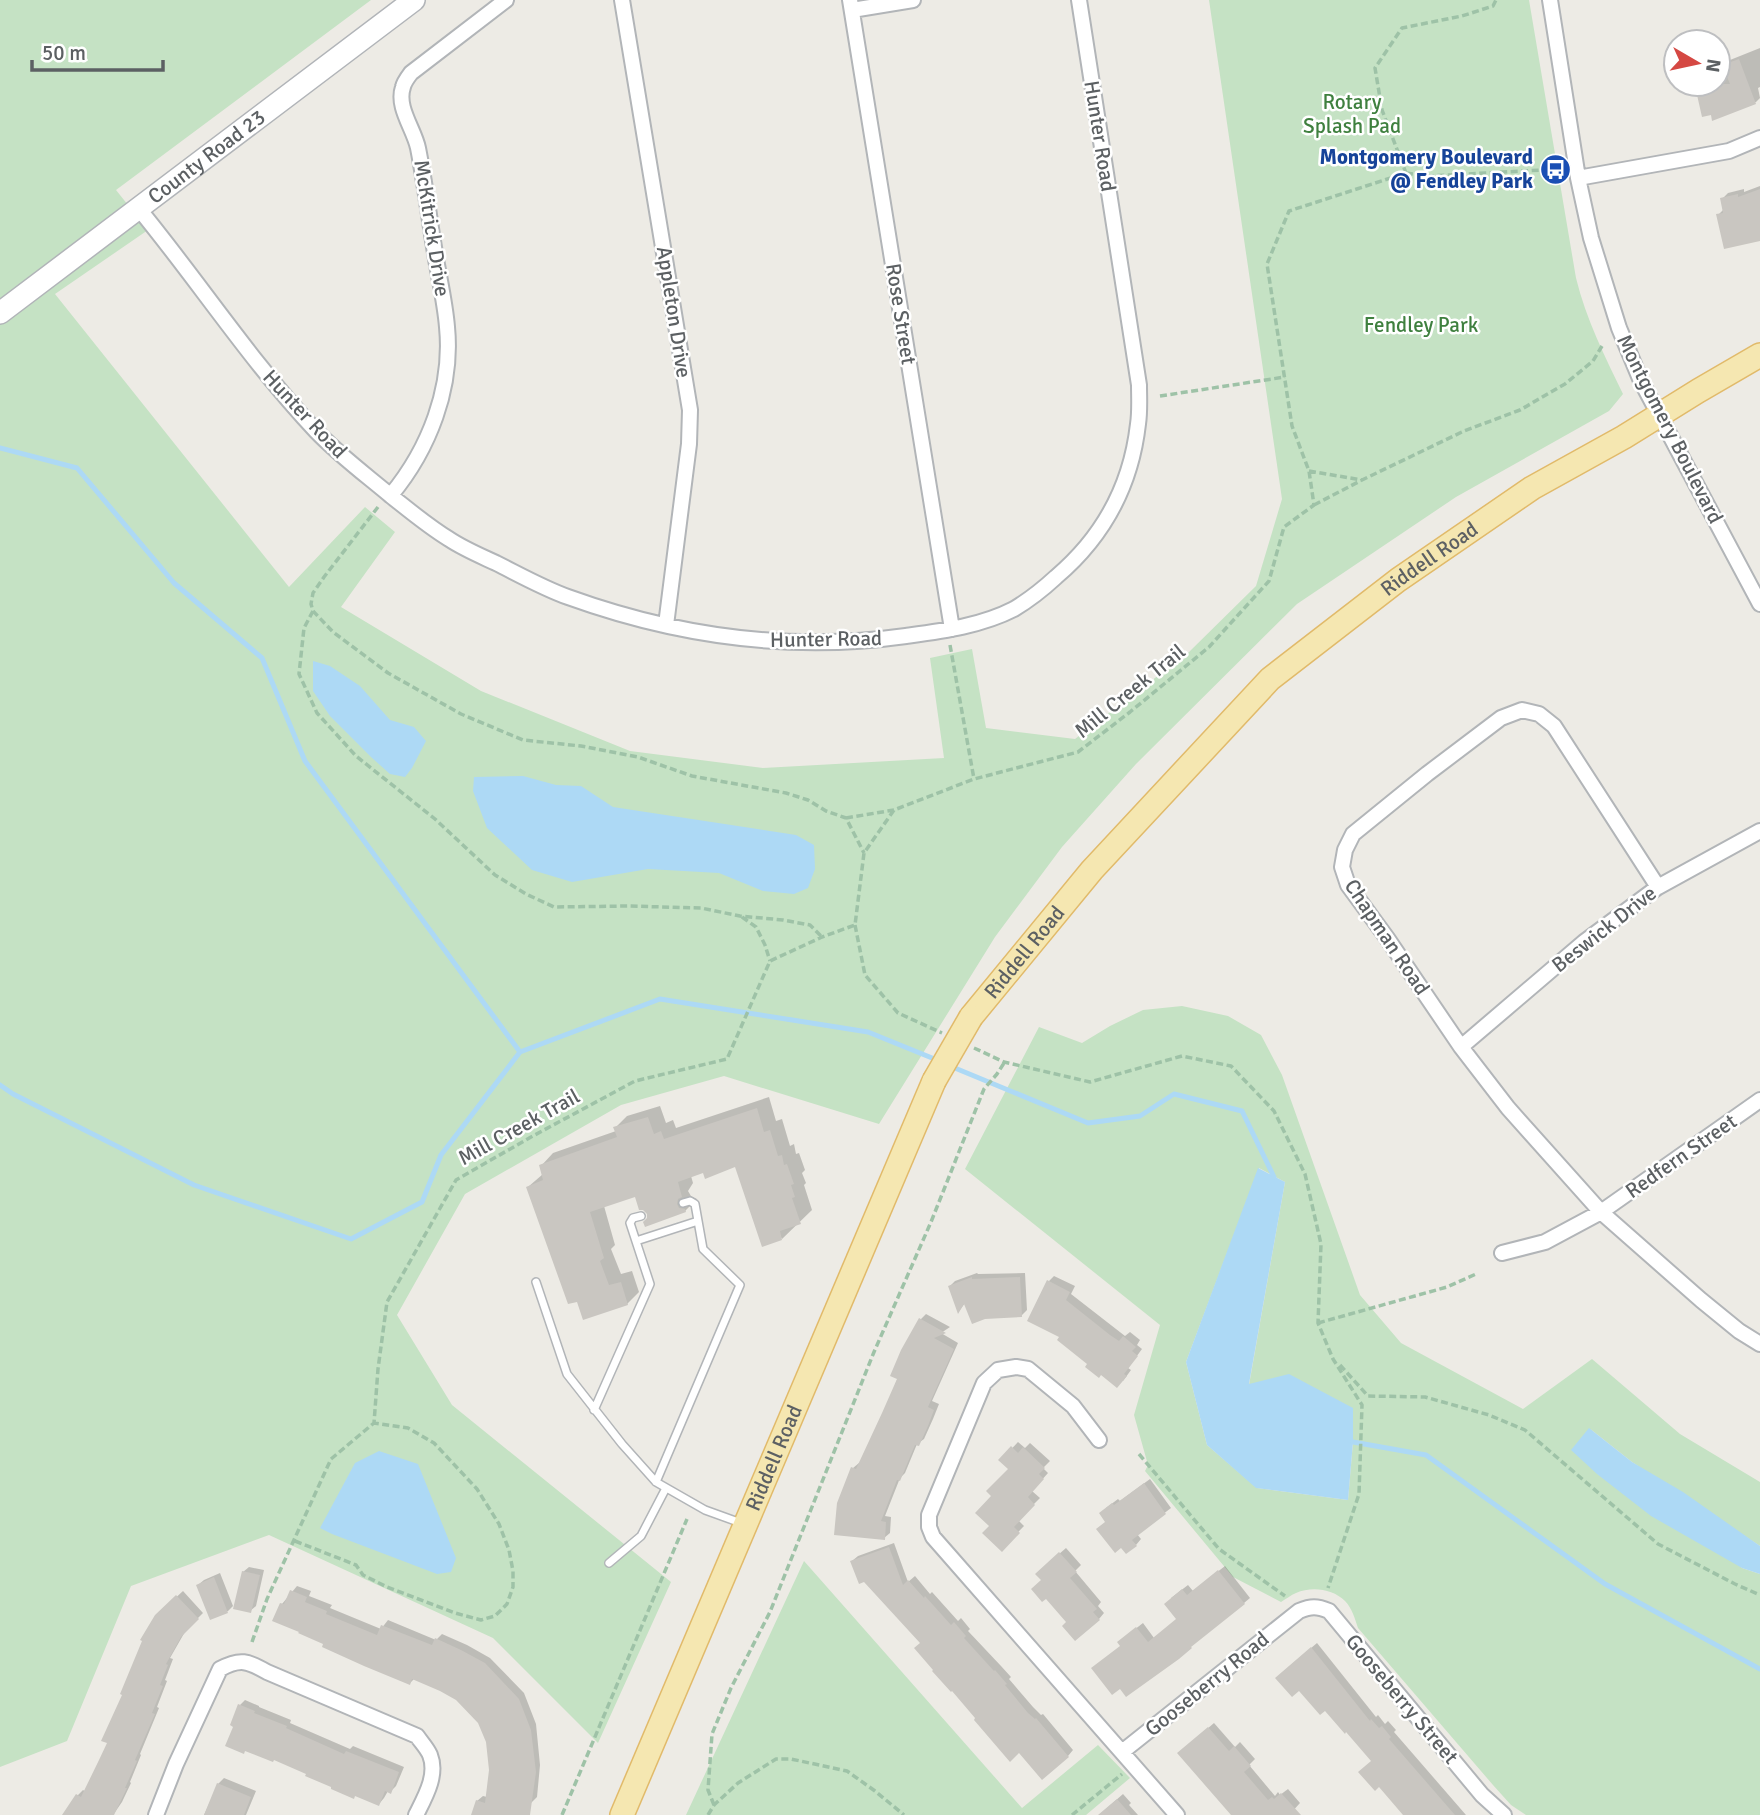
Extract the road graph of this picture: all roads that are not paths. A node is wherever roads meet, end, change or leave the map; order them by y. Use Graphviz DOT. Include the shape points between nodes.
graph roads {
  1 [pos="414,0"];
  2 [pos="506,0"];
  3 [pos="622,0"];
  4 [pos="913,0"];
  5 [pos="1079,0"];
  6 [pos="1550,0"];
  7 [pos="851,5"];
  8 [pos="1760,138"];
  9 [pos="1578,178"];
  10 [pos="139,209"];
  11 [pos="0,313"];
  12 [pos="1760,355"];
  13 [pos="1659,415"];
  14 [pos="391,495"];
  15 [pos="1760,604"];
  16 [pos="666,625"];
  17 [pos="952,629"];
  18 [pos="1760,831"];
  19 [pos="1658,887"];
  20 [pos="1461,1047"];
  21 [pos="1760,1100"];
  22 [pos="683,1203"];
  23 [pos="1601,1212"];
  24 [pos="641,1216"];
  25 [pos="698,1221"];
  26 [pos="636,1241"];
  27 [pos="1502,1253"];
  28 [pos="536,1282"];
  29 [pos="1760,1344"];
  30 [pos="594,1410"];
  31 [pos="1099,1440"];
  32 [pos="656,1482"];
  33 [pos="666,1488"];
  34 [pos="745,1524"];
  35 [pos="609,1563"];
  36 [pos="1292,1616"];
  37 [pos="1122,1752"];
  38 [pos="156,1815"];
  39 [pos="416,1815"];
  40 [pos="622,1815"];
  41 [pos="1177,1815"];
  42 [pos="1504,1815"];
  1 -- 10 [label="main road, County Road 23"];
  2 -- 14 [label="street, McKitrick Drive" via="411,73 403,86 401,100 417,143 427,191 448,354 427,441"];
  3 -- 16 [label="street, Appleton Drive" via="690,410"];
  4 -- 7 [label="street"];
  5 -- 17 [label="street, Hunter Road" via="1139,385 1134,450 1108,519 1074,562 1014,609"];
  6 -- 9 [label="street, Montgomery Boulevard"];
  7 -- 17 [label="street, Rose Street"];
  8 -- 9 [label="street" via="1729,151"];
  9 -- 13 [label="street, Montgomery Boulevard" via="1619,328"];
  10 -- 11 [label="main road, County Road 23"];
  10 -- 14 [label="street, Hunter Road" via="259,365 318,433"];
  12 -- 13 [label="main road, Riddell Road"];
  13 -- 15 [label="street, Montgomery Boulevard"];
  13 -- 34 [label="main road, Riddell Road, bridge" via="1532,488 1398,580 1270,679 1092,870 971,1017 934,1081"];
  14 -- 16 [label="street, Hunter Road" via="450,540 532,581 605,609"];
  16 -- 17 [label="street, Hunter Road" via="740,639 814,643 880,640"];
  18 -- 19 [label="street, Beswick Drive"];
  19 -- 20 [label="street, Beswick Drive" via="1584,942"];
  19 -- 20 [label="street, Chapman Road" via="1553,726 1539,713 1522,710 1501,718 1353,834 1342,867 1348,885"];
  20 -- 23 [label="street, Chapman Road" via="1508,1108"];
  21 -- 23 [label="street, Redfern Street"];
  22 -- 25 [label="lane" via="695,1205"];
  23 -- 27 [label="street, Redfern Street" via="1545,1242"];
  23 -- 29 [label="street, Chapman Road" via="1701,1300"];
  24 -- 26 [label="lane" via="630,1223"];
  25 -- 26 [label="lane"];
  25 -- 32 [label="lane" via="703,1249 740,1286"];
  26 -- 30 [label="lane" via="650,1284"];
  28 -- 30 [label="lane" via="567,1374"];
  30 -- 32 [label="lane"];
  31 -- 37 [label="street" via="1073,1406 1028,1369 998,1370 984,1384 929,1515 929,1527"];
  32 -- 33 [label="lane"];
  33 -- 34 [label="lane" via="705,1510"];
  33 -- 35 [label="lane" via="641,1536"];
  34 -- 40 [label="main road, Riddell Road"];
  36 -- 37 [label="street, Gooseberry Road"];
  36 -- 42 [label="street, Gooseberry Street" via="1311,1606 1329,1611 1482,1795"];
  37 -- 41 [label="street"];
  38 -- 39 [label="street" via="220,1670 234,1661 253,1664 417,1736 433,1768"];
}
